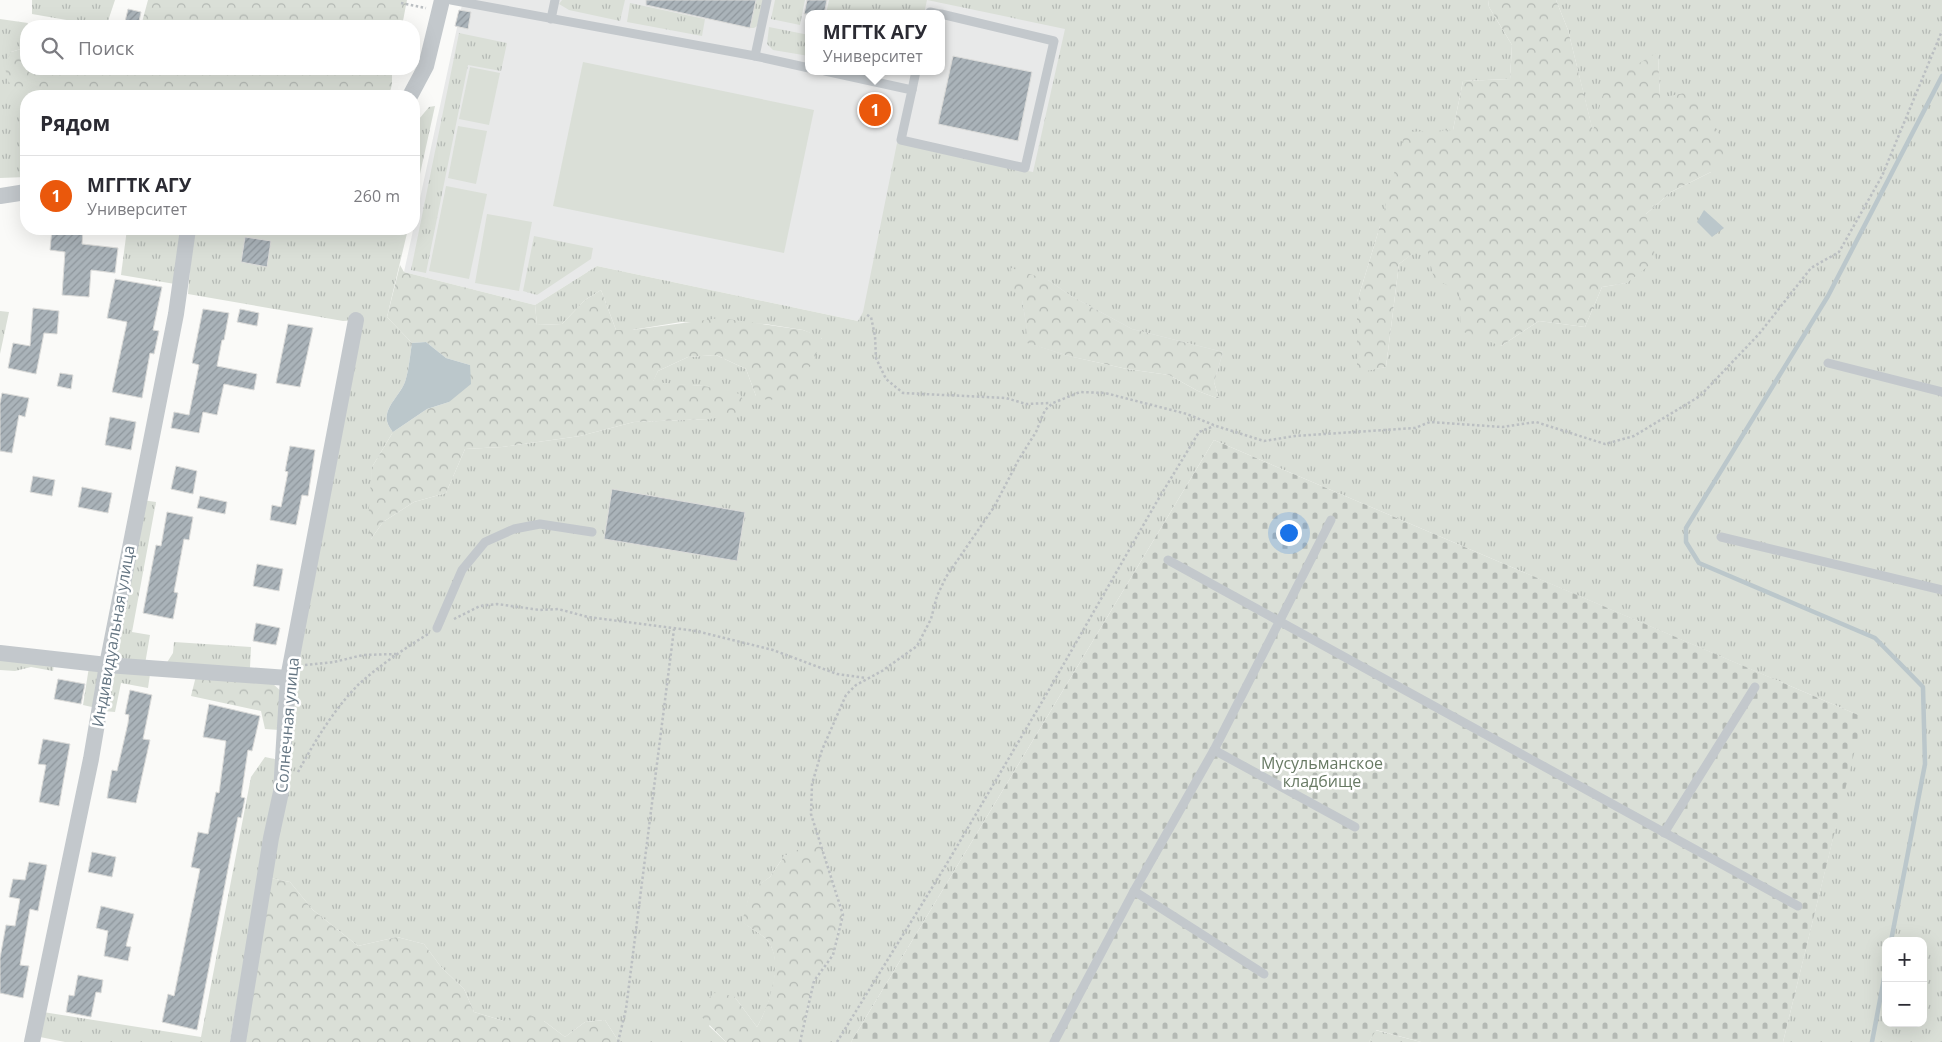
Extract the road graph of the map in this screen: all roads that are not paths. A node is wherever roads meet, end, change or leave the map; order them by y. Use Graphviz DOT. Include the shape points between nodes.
graph roads {
  1 [pos="442,0"];
  2 [pos="451,0"];
  3 [pos="555,0"];
  4 [pos="767,0"];
  5 [pos="476,2"];
  6 [pos="945,15"];
  7 [pos="551,18"];
  8 [pos="755,56"];
  9 [pos="805,67"];
  10 [pos="843,75"];
  11 [pos="915,75"];
  12 [pos="413,90"];
  13 [pos="912,90"];
  14 [pos="20,193"];
  15 [pos="0,196"];
  16 [pos="187,235"];
  17 [pos="356,320"];
  18 [pos="1828,363"];
  19 [pos="1942,392"];
  20 [pos="1331,520"];
  21 [pos="592,532"];
  22 [pos="1721,537"];
  23 [pos="1168,560"];
  24 [pos="1942,590"];
  25 [pos="1279,621"];
  26 [pos="437,628"];
  27 [pos="0,653"];
  28 [pos="106,665"];
  29 [pos="290,670"];
  30 [pos="1755,687"];
  31 [pos="1214,750"];
  32 [pos="1355,827"];
  33 [pos="1664,833"];
  34 [pos="1134,891"];
  35 [pos="1798,906"];
  36 [pos="1264,974"];
  37 [pos="32,1042"];
  38 [pos="238,1042"];
  39 [pos="1054,1042"];
  1 -- 12 [label="street" via="426,66"];
  2 -- 5 [label="lane"];
  3 -- 7 [label="lane"];
  4 -- 8 [label="lane"];
  5 -- 7 [label="lane"];
  6 -- 13 [label="lane" via="1054,41 1025,168 901,140"];
  7 -- 8 [label="lane"];
  8 -- 9 [label="lane"];
  10 -- 13 [label="lane"];
  11 -- 13 [label="lane"];
  14 -- 15 [label="street"];
  16 -- 28 [label="street, Индивидуальная улица" via="176,314"];
  17 -- 29 [label="street, Солнечная улица"];
  18 -- 19 [label="lane"];
  20 -- 25 [label="lane"];
  21 -- 26 [label="lane" via="540,524 514,529 485,542 462,570"];
  22 -- 24 [label="lane"];
  23 -- 25 [label="lane"];
  25 -- 31 [label="lane"];
  25 -- 33 [label="lane"];
  27 -- 28 [label="street"];
  28 -- 29 [label="street"];
  28 -- 37 [label="street, Индивидуальная улица" via="91,758"];
  29 -- 38 [label="street, Солнечная улица" via="282,792 271,838"];
  30 -- 33 [label="lane"];
  31 -- 32 [label="lane"];
  31 -- 34 [label="lane"];
  33 -- 35 [label="lane"];
  34 -- 36 [label="lane"];
  34 -- 39 [label="lane"];
}
